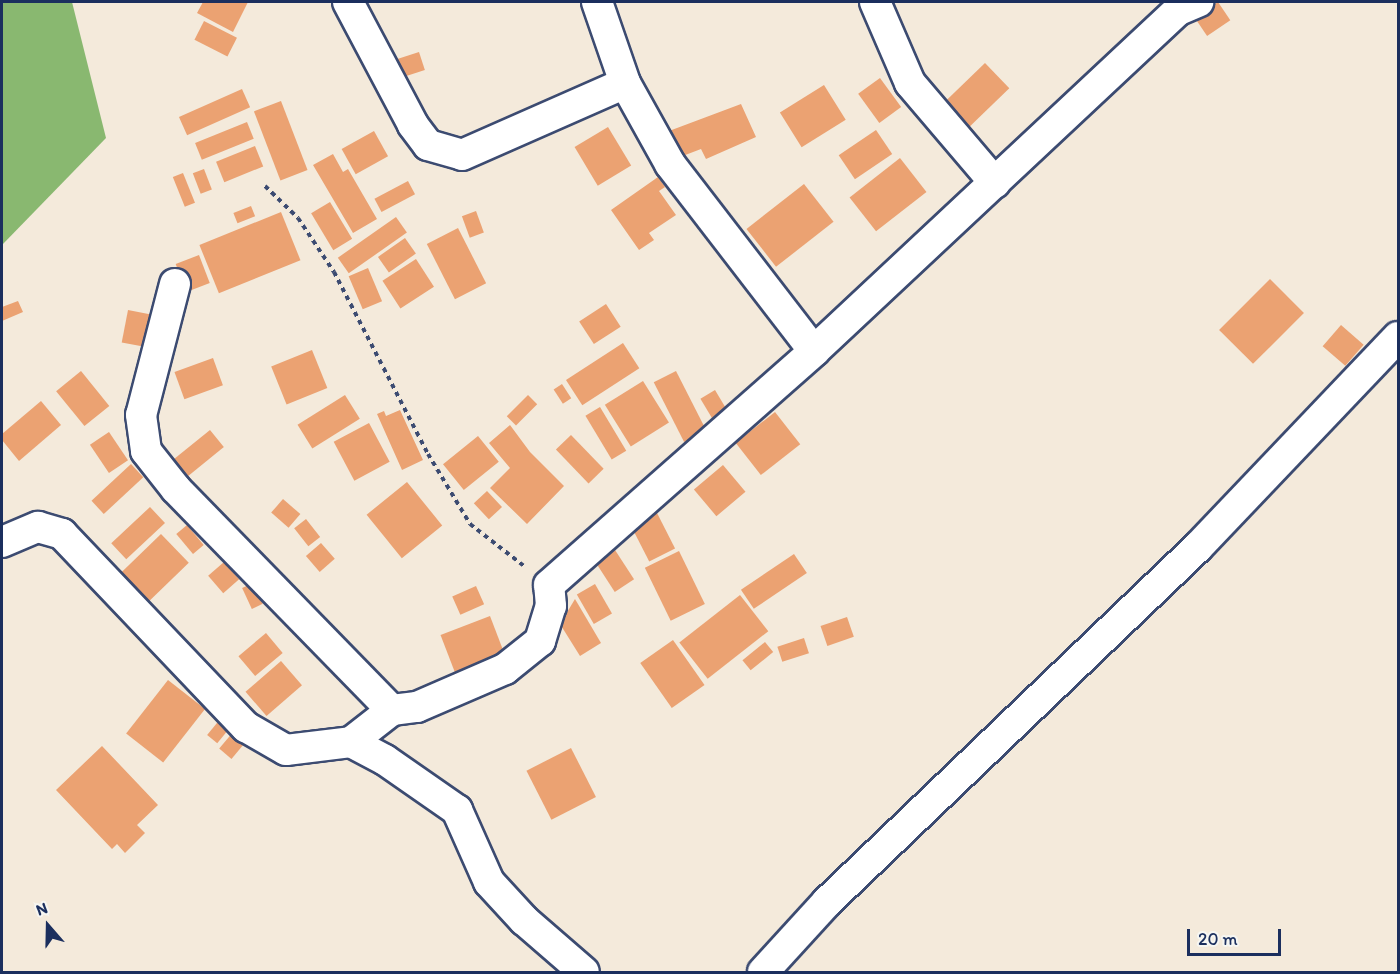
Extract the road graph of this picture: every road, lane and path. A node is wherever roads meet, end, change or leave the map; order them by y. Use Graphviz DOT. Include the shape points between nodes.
graph roads {
  1 [pos="348,2"];
  2 [pos="597,2"];
  3 [pos="875,2"];
  4 [pos="1198,2"];
  5 [pos="625,83"];
  6 [pos="995,183"];
  7 [pos="265,186"];
  8 [pos="175,284"];
  9 [pos="1398,338"];
  10 [pos="814,351"];
  11 [pos="2,543"];
  12 [pos="549,585"];
  13 [pos="392,710"];
  14 [pos="351,742"];
  15 [pos="584,972"];
  16 [pos="762,972"];
  1 -- 5 [label="street" via="412,125 428,145 462,155"];
  2 -- 5 [label="street"];
  3 -- 6 [label="street" via="910,83"];
  4 -- 6 [label="street" via="1179,10"];
  5 -- 10 [label="street" via="670,164"];
  6 -- 10 [label="street"];
  7 -- 12 [label="path" via="298,218 334,272 428,454 470,524"];
  8 -- 13 [label="street" via="141,416 146,451 176,489"];
  9 -- 16 [label="street" via="1198,547 826,902"];
  10 -- 12 [label="street"];
  11 -- 14 [label="street" via="38,527 62,534 246,727 286,750"];
  12 -- 13 [label="street" via="551,606 540,641 505,669 417,707"];
  13 -- 14 [label="street"];
  14 -- 15 [label="street" via="385,760 457,810 489,882 524,920"];
}
